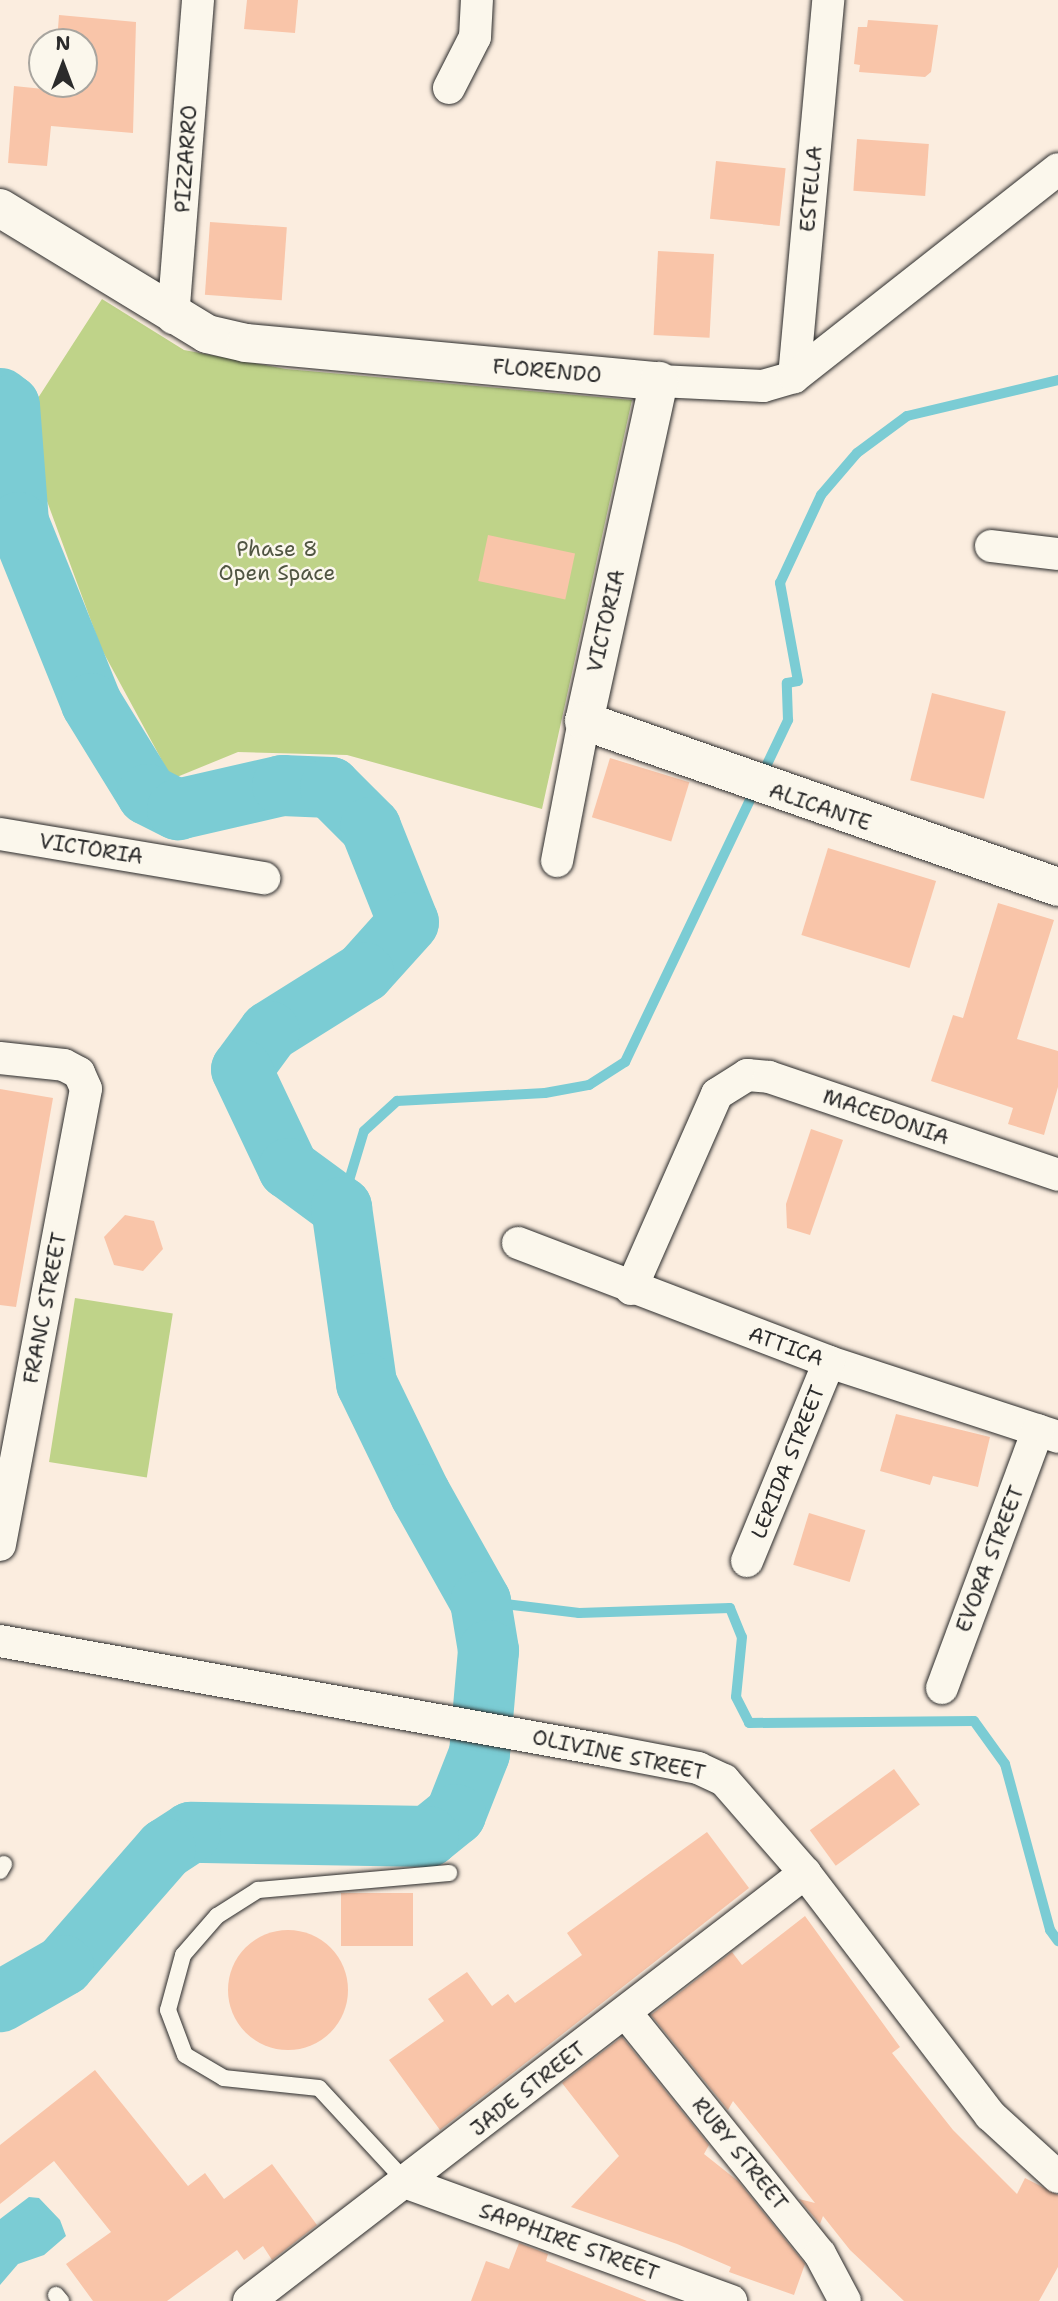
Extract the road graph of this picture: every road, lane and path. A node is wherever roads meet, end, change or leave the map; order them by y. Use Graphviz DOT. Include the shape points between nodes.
graph roads {
  1 [pos="198,0"];
  2 [pos="477,0"];
  3 [pos="828,0"];
  4 [pos="449,88"];
  5 [pos="1058,169"];
  6 [pos="0,208"];
  7 [pos="173,318"];
  8 [pos="794,377"];
  9 [pos="659,381"];
  10 [pos="991,546"];
  11 [pos="1058,554"];
  12 [pos="584,721"];
  13 [pos="0,834"];
  14 [pos="557,861"];
  15 [pos="264,878"];
  16 [pos="1058,887"];
  17 [pos="0,1058"];
  18 [pos="1058,1175"];
  19 [pos="518,1243"];
  20 [pos="631,1289"];
  21 [pos="829,1362"];
  22 [pos="1048,1434"];
  23 [pos="0,1545"];
  24 [pos="747,1561"];
  25 [pos="0,1641"];
  26 [pos="942,1688"];
  27 [pos="449,1873"];
  28 [pos="805,1873"];
  29 [pos="626,2012"];
  30 [pos="1058,2177"];
  31 [pos="407,2183"];
  32 [pos="248,2301"];
  33 [pos="731,2301"];
  34 [pos="845,2301"];
  1 -- 7 [label="street, PIZZARRO"];
  2 -- 4 [label="street" via="475,37"];
  3 -- 8 [label="street, ESTELLA"];
  5 -- 8 [label="street, FLORENDO"];
  6 -- 7 [label="street, FLORENDO"];
  7 -- 9 [label="street, FLORENDO" via="207,334 246,343"];
  8 -- 9 [label="street, FLORENDO" via="763,386"];
  9 -- 12 [label="street, VICTORIA"];
  10 -- 11 [label="street"];
  12 -- 14 [label="street, VICTORIA"];
  12 -- 16 [label="street, ALICANTE" via="804,802"];
  13 -- 15 [label="street, VICTORIA"];
  17 -- 23 [label="street, FRANC STREET" via="52,1061 79,1073 86,1089"];
  18 -- 20 [label="street, MACEDONIA" via="769,1077 747,1075 717,1094"];
  19 -- 20 [label="street, ATTICA"];
  20 -- 21 [label="street, ATTICA"];
  21 -- 22 [label="street, ATTICA"];
  21 -- 24 [label="street, LERIDA STREET"];
  22 -- 26 [label="street, EVORA STREET"];
  25 -- 28 [label="street, OLIVINE STREET" via="698,1768 724,1780"];
  27 -- 31 [label="lane" via="258,1890 216,1916 183,1955 168,2010 185,2055 224,2078 319,2088"];
  28 -- 29 [label="street, JADE STREET"];
  28 -- 30 [label="street, OLIVINE STREET" via="990,2115 1016,2144"];
  29 -- 31 [label="street, JADE STREET"];
  29 -- 34 [label="street, RUBY STREET" via="820,2254"];
  31 -- 32 [label="street, JADE STREET"];
  31 -- 33 [label="street, SAPPHIRE STREET"];
}
